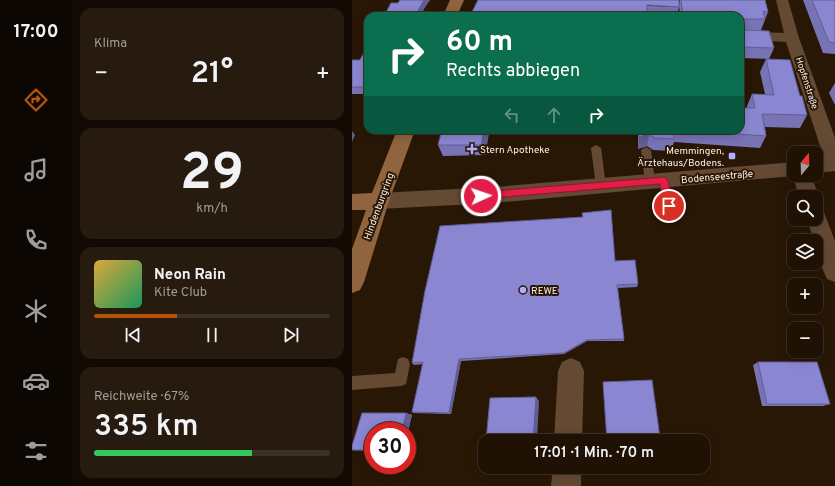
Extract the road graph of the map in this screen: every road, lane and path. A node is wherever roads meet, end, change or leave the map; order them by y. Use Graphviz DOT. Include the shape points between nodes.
graph roads {
  1 [pos="457,0"];
  2 [pos="782,0"];
  3 [pos="452,12"];
  4 [pos="744,36"];
  5 [pos="792,38"];
  6 [pos="404,134"];
  7 [pos="596,148"];
  8 [pos="646,150"];
  9 [pos="835,164"];
  10 [pos="823,165"];
  11 [pos="787,170"];
  12 [pos="657,181"];
  13 [pos="601,186"];
  14 [pos="379,201"];
  15 [pos="352,202"];
  16 [pos="669,206"];
  17 [pos="819,226"];
  18 [pos="835,272"];
  19 [pos="352,282"];
  20 [pos="403,364"];
  21 [pos="571,371"];
  22 [pos="352,383"];
  23 [pos="568,434"];
  24 [pos="567,474"];
  25 [pos="566,486"];
  1 -- 3 [label="main road"];
  2 -- 5 [label="street, Hopfenstraße"];
  4 -- 5 [label="street"];
  5 -- 9 [label="street, Hopfenstraße"];
  6 -- 14 [label="main road, Hindenburgring"];
  7 -- 13 [label="lane"];
  8 -- 12 [label="lane"];
  9 -- 10 [label="street"];
  11 -- 12 [label="street, Bodenseestraße"];
  12 -- 13 [label="street, Bodenseestraße"];
  12 -- 16 [label="lane"];
  13 -- 14 [label="street, Bodenseestraße"];
  14 -- 15 [label="main road, Bodenseestraße"];
  14 -- 19 [label="main road, Hindenburgring"];
  17 -- 18 [label="street"];
  20 -- 22 [label="lane" via="401,379"];
  21 -- 23 [label="street"];
  24 -- 25 [label="street"];
}
